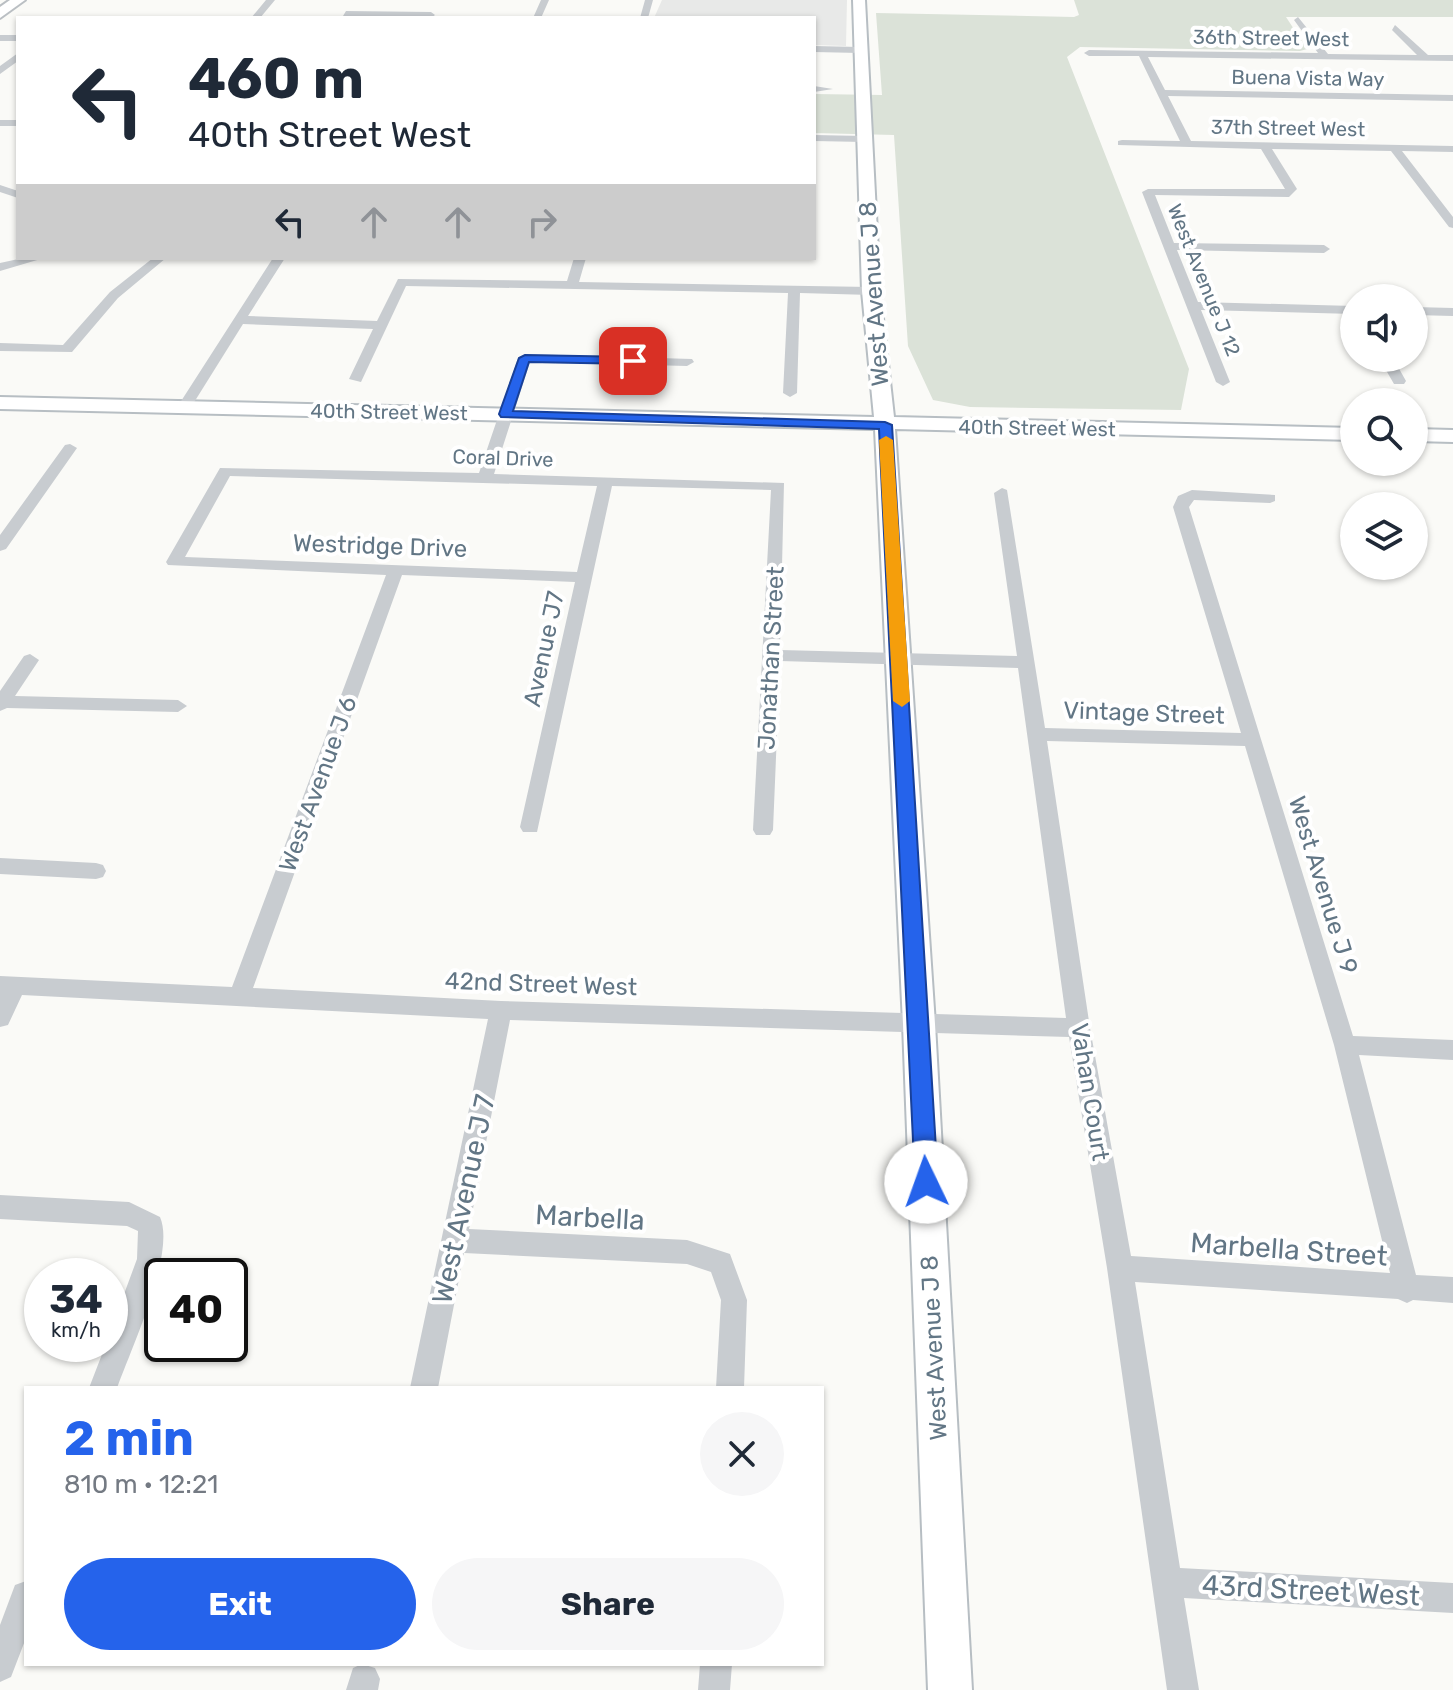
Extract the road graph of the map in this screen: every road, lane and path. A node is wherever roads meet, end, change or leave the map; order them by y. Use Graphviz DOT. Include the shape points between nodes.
graph roads {
  1 [pos="18,0"];
  2 [pos="271,0"];
  3 [pos="356,0"];
  4 [pos="859,0"];
  5 [pos="431,13"];
  6 [pos="0,14"];
  7 [pos="257,16"];
  8 [pos="1298,20"];
  9 [pos="1395,28"];
  10 [pos="816,49"];
  11 [pos="860,50"];
  12 [pos="1089,53"];
  13 [pos="1142,54"];
  14 [pos="1325,56"];
  15 [pos="16,58"];
  16 [pos="1426,58"];
  17 [pos="1453,58"];
  18 [pos="0,71"];
  19 [pos="816,89"];
  20 [pos="828,89"];
  21 [pos="1163,93"];
  22 [pos="1453,98"];
  23 [pos="816,138"];
  24 [pos="864,139"];
  25 [pos="1122,143"];
  26 [pos="1187,144"];
  27 [pos="1265,146"];
  28 [pos="1394,148"];
  29 [pos="1453,149"];
  30 [pos="1453,225"];
  31 [pos="1169,246"];
  32 [pos="1324,249"];
  33 [pos="30,260"];
  34 [pos="158,260"];
  35 [pos="278,260"];
  36 [pos="579,260"];
  37 [pos="0,267"];
  38 [pos="572,284"];
  39 [pos="794,289"];
  40 [pos="871,291"];
  41 [pos="1193,306"];
  42 [pos="1340,310"];
  43 [pos="1428,311"];
  44 [pos="1453,312"];
  45 [pos="240,320"];
  46 [pos="380,325"];
  47 [pos="0,347"];
  48 [pos="687,362"];
  49 [pos="1394,372"];
  50 [pos="356,379"];
  51 [pos="1399,381"];
  52 [pos="1223,382"];
  53 [pos="790,393"];
  54 [pos="0,403"];
  55 [pos="183,409"];
  56 [pos="505,414"];
  57 [pos="885,425"];
  58 [pos="1340,434"];
  59 [pos="1428,435"];
  60 [pos="1453,436"];
  61 [pos="70,448"];
  62 [pos="485,477"];
  63 [pos="605,482"];
  64 [pos="779,486"];
  65 [pos="1002,493"];
  66 [pos="1270,498"];
  67 [pos="0,546"];
  68 [pos="174,562"];
  69 [pos="396,570"];
  70 [pos="584,577"];
  71 [pos="771,655"];
  72 [pos="899,658"];
  73 [pos="30,660"];
  74 [pos="1027,662"];
  75 [pos="1,703"];
  76 [pos="178,706"];
  77 [pos="1036,734"];
  78 [pos="1252,740"];
  79 [pos="530,827"];
  80 [pos="763,830"];
  81 [pos="0,866"];
  82 [pos="96,871"];
  83 [pos="8,985"];
  84 [pos="239,997"];
  85 [pos="501,1010"];
  86 [pos="0,1018"];
  87 [pos="919,1024"];
  88 [pos="1079,1028"];
  89 [pos="1345,1045"];
  90 [pos="1453,1050"];
  91 [pos="0,1207"];
  92 [pos="454,1240"];
  93 [pos="1120,1268"];
  94 [pos="1407,1290"];
  95 [pos="1453,1290"];
  96 [pos="104,1386"];
  97 [pos="424,1386"];
  98 [pos="730,1386"];
  99 [pos="1169,1582"];
  100 [pos="1453,1598"];
  101 [pos="24,1601"];
  102 [pos="0,1666"];
  103 [pos="716,1666"];
  104 [pos="714,1690"];
  105 [pos="950,1690"];
  106 [pos="1183,1690"];
  1 -- 6 [label="main road"];
  2 -- 7 [label="street"];
  3 -- 5 [label="street" via="346,14"];
  4 -- 11 [label="street, West Avenue J 8"];
  8 -- 14 [label="street"];
  9 -- 16 [label="street"];
  10 -- 11 [label="street"];
  11 -- 24 [label="street, West Avenue J 8"];
  12 -- 13 [label="street, 36th Street West"];
  13 -- 14 [label="street, 36th Street West"];
  13 -- 21 [label="street"];
  14 -- 16 [label="street, 36th Street West"];
  15 -- 18 [label="street"];
  16 -- 17 [label="street, 36th Street West"];
  19 -- 20 [label="street"];
  21 -- 22 [label="street, Buena Vista Way"];
  21 -- 26 [label="street"];
  23 -- 24 [label="street"];
  24 -- 40 [label="street, West Avenue J 8"];
  25 -- 26 [label="street, 37th Street West"];
  26 -- 27 [label="street, 37th Street West"];
  27 -- 28 [label="street, 37th Street West"];
  27 -- 31 [label="street, West Avenue J 12" via="1291,189 1289,194 1148,192"];
  28 -- 29 [label="street, 37th Street West"];
  28 -- 30 [label="street" via="1436,196"];
  31 -- 32 [label="street"];
  31 -- 41 [label="street, West Avenue J 12"];
  33 -- 37 [label="street"];
  34 -- 47 [label="street" via="114,295 67,349"];
  35 -- 45 [label="street"];
  36 -- 38 [label="street"];
  38 -- 39 [label="street"];
  38 -- 46 [label="street" via="402,282"];
  39 -- 40 [label="street"];
  39 -- 53 [label="street"];
  40 -- 57 [label="street, West Avenue J 8"];
  41 -- 42 [label="street"];
  41 -- 52 [label="street, West Avenue J 12"];
  43 -- 44 [label="street"];
  45 -- 46 [label="street"];
  45 -- 55 [label="street"];
  46 -- 50 [label="street"];
  48 -- 56 [label="street" via="525,358"];
  49 -- 51 [label="street"];
  54 -- 55 [label="street, 40th Street West"];
  55 -- 56 [label="street, 40th Street West"];
  56 -- 57 [label="street, 40th Street West"];
  56 -- 62 [label="street"];
  57 -- 58 [label="street, 40th Street West"];
  57 -- 72 [label="street, West Avenue J 8"];
  59 -- 60 [label="street"];
  61 -- 67 [label="street"];
  62 -- 63 [label="street, Coral Drive"];
  62 -- 68 [label="street, Coral Drive" via="225,471"];
  63 -- 64 [label="street, Coral Drive"];
  63 -- 70 [label="street, Avenue J7"];
  64 -- 71 [label="street, Jonathan Street"];
  65 -- 74 [label="street, Vahan Court"];
  66 -- 78 [label="street, West Avenue J 9" via="1192,495 1181,507"];
  68 -- 69 [label="street, Westridge Drive"];
  69 -- 70 [label="street, Westridge Drive"];
  69 -- 84 [label="street, West Avenue J 6"];
  70 -- 79 [label="street, Avenue J7"];
  71 -- 72 [label="street"];
  71 -- 80 [label="street, Jonathan Street"];
  72 -- 74 [label="street"];
  72 -- 87 [label="street, West Avenue J 8"];
  73 -- 75 [label="street"];
  74 -- 77 [label="street, Vahan Court"];
  75 -- 76 [label="street"];
  77 -- 78 [label="street, Vintage Street"];
  77 -- 88 [label="street, Vahan Court"];
  78 -- 89 [label="street, West Avenue J 9"];
  81 -- 82 [label="street"];
  83 -- 84 [label="street, 42nd Street West"];
  83 -- 86 [label="street"];
  84 -- 85 [label="street, 42nd Street West"];
  85 -- 87 [label="street, 42nd Street West"];
  85 -- 92 [label="street, West Avenue J 7"];
  87 -- 88 [label="street, 42nd Street West"];
  87 -- 105 [label="street, West Avenue J 8"];
  88 -- 93 [label="street, Vahan Court"];
  89 -- 90 [label="street"];
  89 -- 94 [label="street, West Avenue J 9"];
  91 -- 96 [label="street" via="129,1214 151,1225 150,1259"];
  92 -- 97 [label="street, West Avenue J 7"];
  92 -- 98 [label="street, Marbella" via="687,1252 721,1263 734,1300"];
  93 -- 94 [label="street, Marbella Street"];
  93 -- 99 [label="street, Vahan Court"];
  94 -- 95 [label="street, Marbella Street"];
  99 -- 100 [label="street, 43rd Street West"];
  99 -- 106 [label="street, Vahan Court"];
  101 -- 102 [label="street"];
  103 -- 104 [label="street"];
}
